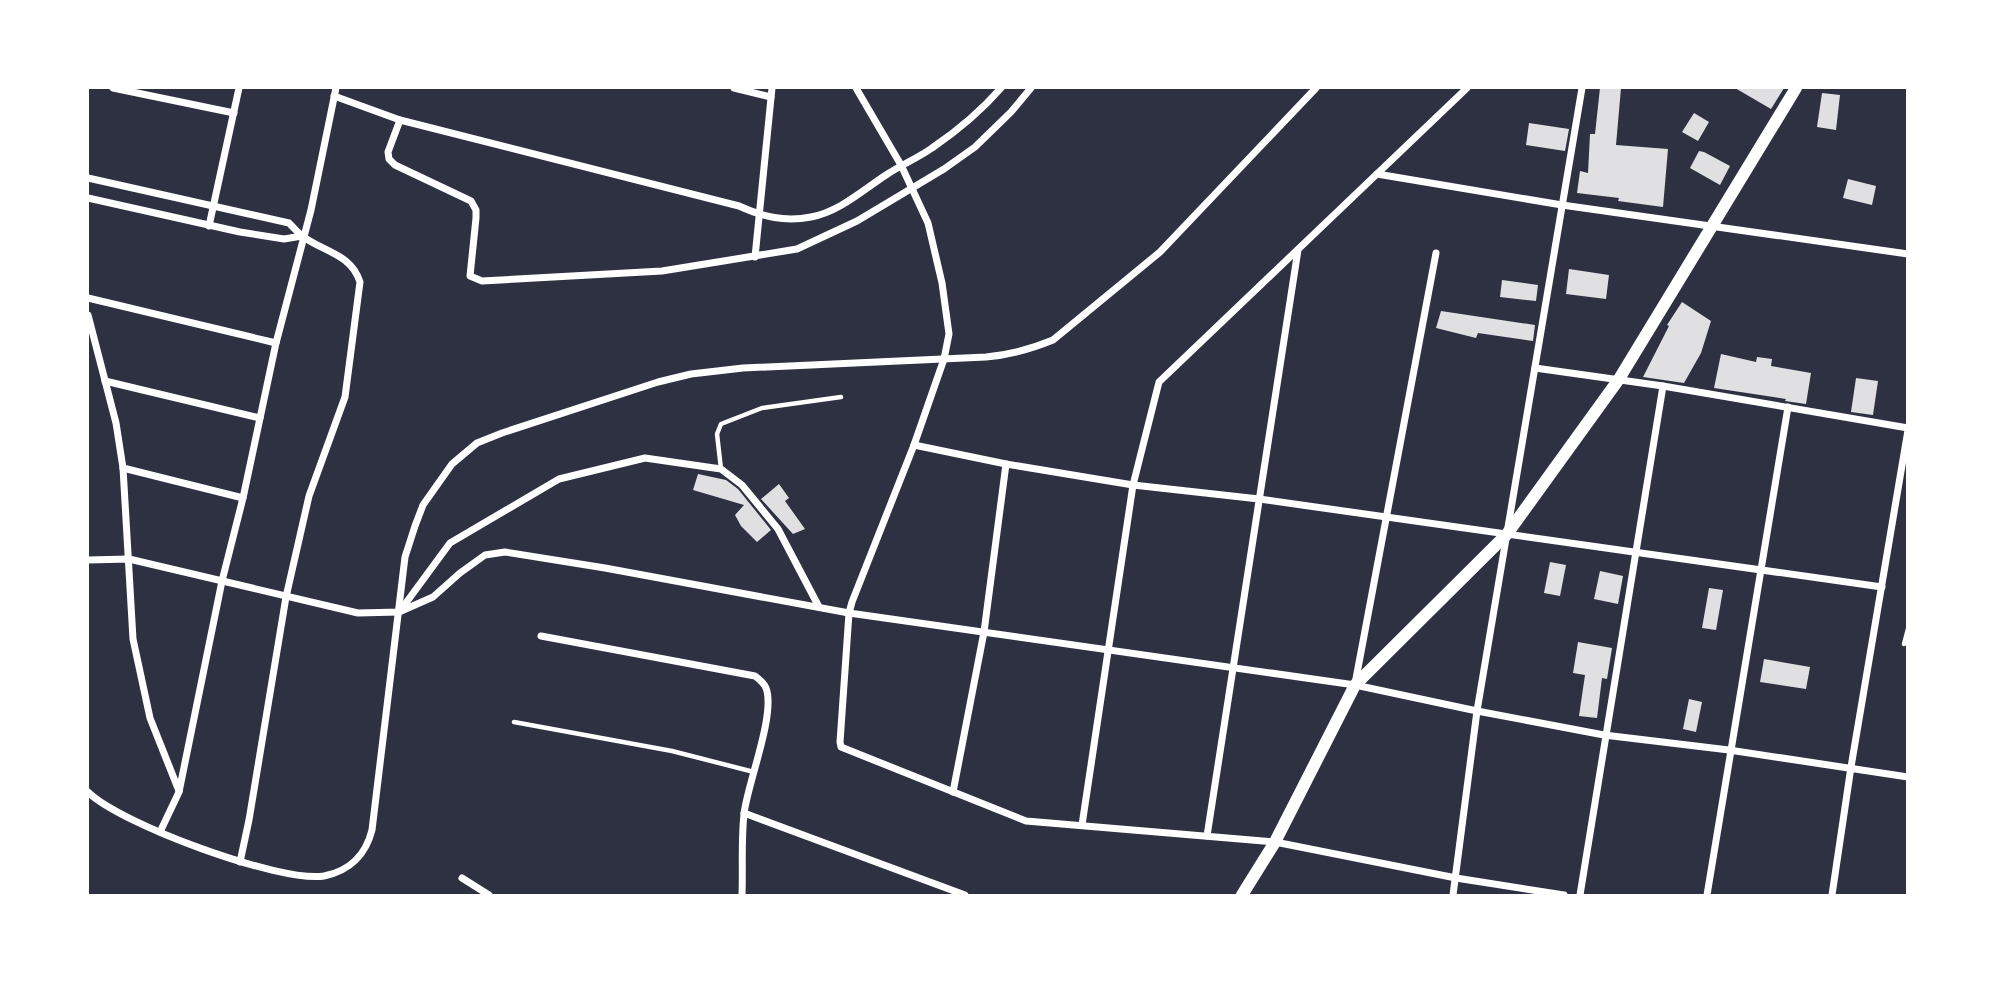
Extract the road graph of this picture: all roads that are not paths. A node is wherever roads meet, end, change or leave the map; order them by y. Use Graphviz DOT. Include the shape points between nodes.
graph roads {
  1 [pos="113,88"];
  2 [pos="239,88"];
  3 [pos="734,88"];
  4 [pos="772,88"];
  5 [pos="856,88"];
  6 [pos="1001,88"];
  7 [pos="1031,88"];
  8 [pos="1316,88"];
  9 [pos="1467,88"];
  10 [pos="1582,88"];
  11 [pos="1796,88"];
  12 [pos="335,92"];
  13 [pos="771,97"];
  14 [pos="234,113"];
  15 [pos="400,120"];
  16 [pos="901,165"];
  17 [pos="1377,174"];
  18 [pos="88,178"];
  19 [pos="912,187"];
  20 [pos="88,198"];
  21 [pos="1562,205"];
  22 [pos="213,207"];
  23 [pos="758,215"];
  24 [pos="1712,224"];
  25 [pos="209,226"];
  26 [pos="302,236"];
  27 [pos="1298,249"];
  28 [pos="1436,253"];
  29 [pos="1908,254"];
  30 [pos="755,257"];
  31 [pos="88,298"];
  32 [pos="88,315"];
  33 [pos="276,343"];
  34 [pos="944,359"];
  35 [pos="1535,368"];
  36 [pos="1619,379"];
  37 [pos="105,381"];
  38 [pos="1663,386"];
  39 [pos="841,397"];
  40 [pos="1788,407"];
  41 [pos="260,418"];
  42 [pos="1908,429"];
  43 [pos="914,445"];
  44 [pos="1006,464"];
  45 [pos="123,468"];
  46 [pos="721,469"];
  47 [pos="1133,485"];
  48 [pos="243,498"];
  49 [pos="1259,499"];
  50 [pos="1385,517"];
  51 [pos="1507,534"];
  52 [pos="1635,552"];
  53 [pos="129,559"];
  54 [pos="88,560"];
  55 [pos="1759,570"];
  56 [pos="222,580"];
  57 [pos="1882,587"];
  58 [pos="286,597"];
  59 [pos="819,607"];
  60 [pos="399,612"];
  61 [pos="849,613"];
  62 [pos="1908,629"];
  63 [pos="984,632"];
  64 [pos="541,636"];
  65 [pos="1904,644"];
  66 [pos="1109,649"];
  67 [pos="1233,666"];
  68 [pos="1355,685"];
  69 [pos="1477,711"];
  70 [pos="514,723"];
  71 [pos="1604,735"];
  72 [pos="1729,750"];
  73 [pos="1851,768"];
  74 [pos="755,772"];
  75 [pos="1908,777"];
  76 [pos="88,792"];
  77 [pos="179,792"];
  78 [pos="953,792"];
  79 [pos="744,813"];
  80 [pos="1082,825"];
  81 [pos="160,832"];
  82 [pos="1207,836"];
  83 [pos="1275,842"];
  84 [pos="240,862"];
  85 [pos="462,878"];
  86 [pos="1456,878"];
  87 [pos="489,895"];
  88 [pos="742,895"];
  89 [pos="965,895"];
  90 [pos="1242,895"];
  91 [pos="1453,895"];
  92 [pos="1564,895"];
  93 [pos="1580,895"];
  94 [pos="1707,895"];
  95 [pos="1832,895"];
  1 -- 14 [label="street"];
  2 -- 14 [label="street"];
  3 -- 13 [label="street"];
  4 -- 13 [label="street"];
  5 -- 16 [label="street"];
  6 -- 16 [label="street" via="957,129"];
  7 -- 19 [label="street" via="975,148"];
  8 -- 34 [label="street" via="1160,253 1053,340 1008,355"];
  9 -- 17 [label="street"];
  10 -- 21 [label="street"];
  11 -- 24 [label="street"];
  12 -- 15 [label="street"];
  12 -- 26 [label="street"];
  13 -- 23 [label="street"];
  14 -- 22 [label="street"];
  15 -- 23 [label="street" via="739,206"];
  15 -- 30 [label="street" via="389,159 471,201 476,218 471,276 482,281 662,271"];
  16 -- 19 [label="street"];
  16 -- 23 [label="street" via="838,206 814,216 788,220"];
  17 -- 21 [label="street"];
  17 -- 27 [label="street"];
  18 -- 22 [label="street"];
  19 -- 30 [label="street" via="857,221 797,249"];
  19 -- 34 [label="street" via="929,223 942,283 949,334"];
  20 -- 25 [label="street"];
  21 -- 24 [label="street"];
  21 -- 35 [label="street"];
  22 -- 25 [label="street"];
  22 -- 26 [label="street" via="289,223"];
  23 -- 30 [label="street"];
  24 -- 29 [label="street"];
  24 -- 36 [label="street"];
  25 -- 26 [label="street" via="284,239"];
  26 -- 33 [label="street"];
  26 -- 58 [label="street" via="335,252 356,270 360,282 345,397 309,496"];
  27 -- 47 [label="street" via="1159,382"];
  27 -- 49 [label="street"];
  28 -- 50 [label="street"];
  31 -- 33 [label="street"];
  32 -- 37 [label="street"];
  33 -- 41 [label="street"];
  34 -- 43 [label="street"];
  34 -- 60 [label="street" via="691,374 477,443 452,464 423,505 405,557"];
  35 -- 36 [label="street"];
  35 -- 51 [label="street"];
  36 -- 38 [label="street"];
  36 -- 51 [label="street"];
  37 -- 41 [label="street"];
  37 -- 45 [label="street"];
  38 -- 40 [label="street"];
  38 -- 52 [label="street"];
  39 -- 46 [label="lane" via="762,408 721,424 717,434"];
  40 -- 42 [label="street"];
  40 -- 55 [label="street"];
  41 -- 48 [label="street"];
  42 -- 57 [label="street"];
  43 -- 44 [label="street"];
  43 -- 61 [label="street"];
  44 -- 47 [label="street"];
  44 -- 63 [label="street"];
  45 -- 48 [label="street"];
  45 -- 53 [label="street"];
  46 -- 59 [label="street" via="743,485 778,529"];
  46 -- 60 [label="street" via="645,458 559,479 450,543"];
  47 -- 49 [label="street"];
  47 -- 66 [label="street"];
  48 -- 56 [label="street"];
  49 -- 50 [label="street"];
  49 -- 67 [label="street"];
  50 -- 51 [label="street"];
  50 -- 68 [label="street"];
  51 -- 52 [label="street"];
  51 -- 68 [label="street"];
  51 -- 69 [label="street"];
  52 -- 55 [label="street"];
  52 -- 71 [label="street"];
  53 -- 54 [label="street"];
  53 -- 56 [label="street"];
  53 -- 77 [label="street" via="134,639 150,718"];
  55 -- 57 [label="street"];
  55 -- 72 [label="street"];
  56 -- 58 [label="street"];
  56 -- 77 [label="street"];
  57 -- 73 [label="street"];
  58 -- 60 [label="street" via="358,613"];
  58 -- 84 [label="street"];
  59 -- 60 [label="street" via="505,552 485,555 433,597"];
  59 -- 61 [label="street"];
  60 -- 84 [label="street" via="372,830 363,854 345,868 316,877"];
  61 -- 63 [label="street"];
  61 -- 78 [label="street" via="841,747"];
  62 -- 65 [label="lane"];
  63 -- 66 [label="street"];
  63 -- 78 [label="street"];
  64 -- 74 [label="street" via="755,676 766,689 768,709"];
  66 -- 67 [label="street"];
  66 -- 80 [label="street"];
  67 -- 68 [label="street"];
  67 -- 82 [label="street"];
  68 -- 69 [label="street"];
  68 -- 83 [label="street"];
  69 -- 71 [label="street"];
  69 -- 86 [label="street"];
  70 -- 74 [label="lane" via="672,751"];
  71 -- 72 [label="street"];
  71 -- 93 [label="street"];
  72 -- 73 [label="street"];
  72 -- 94 [label="street"];
  73 -- 75 [label="street"];
  73 -- 95 [label="street"];
  74 -- 79 [label="street"];
  76 -- 81 [label="street" via="113,811"];
  77 -- 81 [label="street"];
  78 -- 80 [label="street" via="1026,821"];
  79 -- 88 [label="street"];
  79 -- 89 [label="street"];
  80 -- 82 [label="street"];
  81 -- 84 [label="street"];
  82 -- 83 [label="street"];
  83 -- 86 [label="street"];
  83 -- 90 [label="street"];
  85 -- 87 [label="street"];
  86 -- 91 [label="street"];
  86 -- 92 [label="street"];
}
